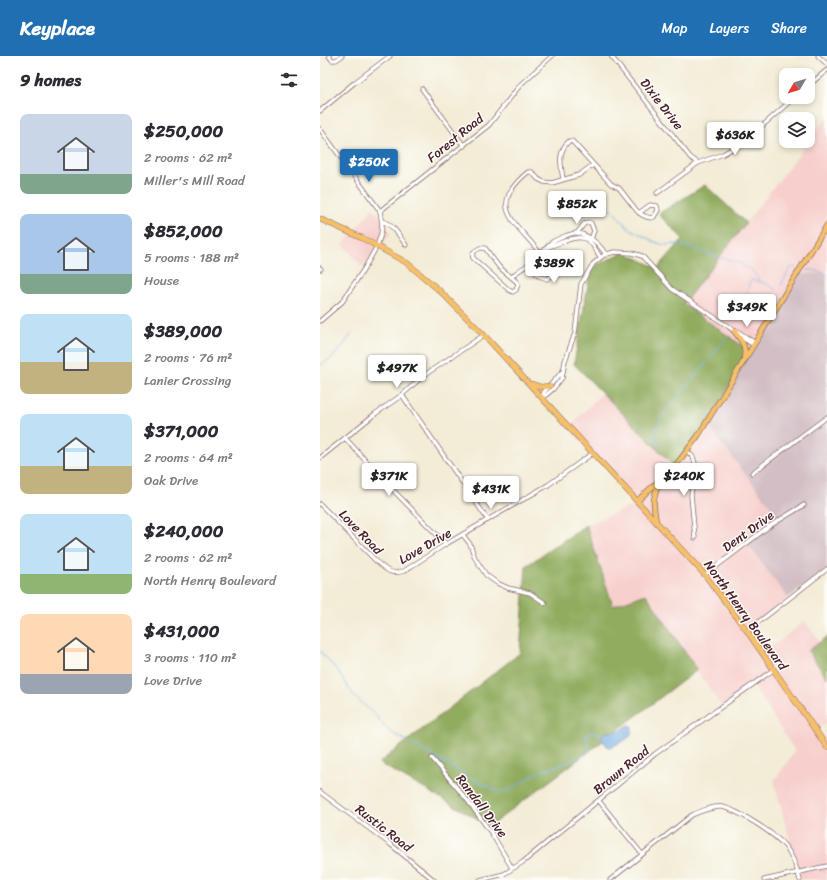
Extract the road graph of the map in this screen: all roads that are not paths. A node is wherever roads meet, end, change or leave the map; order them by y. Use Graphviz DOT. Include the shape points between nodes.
graph roads {
  1 [pos="330,56"];
  2 [pos="342,56"];
  3 [pos="390,56"];
  4 [pos="552,56"];
  5 [pos="611,56"];
  6 [pos="818,56"];
  7 [pos="827,64"];
  8 [pos="827,70"];
  9 [pos="815,80"];
  10 [pos="422,89"];
  11 [pos="787,104"];
  12 [pos="320,111"];
  13 [pos="320,129"];
  14 [pos="464,146"];
  15 [pos="698,163"];
  16 [pos="593,165"];
  17 [pos="563,179"];
  18 [pos="657,193"];
  19 [pos="380,211"];
  20 [pos="639,213"];
  21 [pos="320,219"];
  22 [pos="382,221"];
  23 [pos="827,225"];
  24 [pos="577,233"];
  25 [pos="591,239"];
  26 [pos="406,245"];
  27 [pos="377,246"];
  28 [pos="546,249"];
  29 [pos="541,255"];
  30 [pos="606,255"];
  31 [pos="600,258"];
  32 [pos="529,265"];
  33 [pos="512,277"];
  34 [pos="321,318"];
  35 [pos="734,331"];
  36 [pos="484,335"];
  37 [pos="754,344"];
  38 [pos="743,362"];
  39 [pos="562,372"];
  40 [pos="529,383"];
  41 [pos="550,386"];
  42 [pos="402,395"];
  43 [pos="542,397"];
  44 [pos="827,417"];
  45 [pos="346,438"];
  46 [pos="687,451"];
  47 [pos="592,453"];
  48 [pos="320,458"];
  49 [pos="752,473"];
  50 [pos="661,480"];
  51 [pos="637,501"];
  52 [pos="320,504"];
  53 [pos="804,505"];
  54 [pos="488,520"];
  55 [pos="656,521"];
  56 [pos="463,535"];
  57 [pos="695,538"];
  58 [pos="446,544"];
  59 [pos="827,569"];
  60 [pos="390,572"];
  61 [pos="705,575"];
  62 [pos="545,603"];
  63 [pos="747,631"];
  64 [pos="773,670"];
  65 [pos="827,747"];
  66 [pos="432,758"];
  67 [pos="320,792"];
  68 [pos="599,801"];
  69 [pos="642,854"];
  70 [pos="827,866"];
  71 [pos="512,868"];
  72 [pos="798,872"];
  73 [pos="434,880"];
  74 [pos="480,880"];
  75 [pos="610,880"];
  76 [pos="764,880"];
  77 [pos="800,880"];
  1 -- 2 [label="street" via="332,60 336,60"];
  3 -- 12 [label="street"];
  4 -- 14 [label="street, Forest Road" via="521,84 489,126"];
  5 -- 15 [label="street, Dixie Drive" via="690,157"];
  6 -- 7 [label="street"];
  8 -- 9 [label="street"];
  10 -- 14 [label="street"];
  11 -- 15 [label="street" via="744,142 723,154"];
  13 -- 19 [label="street"];
  14 -- 19 [label="street, Forest Road"];
  15 -- 18 [label="street"];
  16 -- 17 [label="street" via="579,175"];
  16 -- 17 [label="street" via="572,141 569,141 561,153"];
  16 -- 20 [label="street" via="611,184 619,188"];
  17 -- 29 [label="street" via="547,183 538,179 532,172 528,172 512,190 507,201 506,210 511,220"];
  19 -- 22 [label="street"];
  20 -- 20 [label="street" via="644,217 654,217 658,210 657,206 650,205"];
  21 -- 27 [label="highway, North Henry Boulevard"];
  22 -- 26 [label="street" via="390,225"];
  22 -- 27 [label="street"];
  23 -- 37 [label="main road"];
  24 -- 25 [label="street"];
  24 -- 25 [label="street" via="588,222 593,228"];
  24 -- 28 [label="street" via="556,240"];
  25 -- 30 [label="street"];
  27 -- 34 [label="street" via="342,302"];
  27 -- 36 [label="highway, North Henry Boulevard" via="419,273"];
  28 -- 29 [label="street"];
  28 -- 31 [label="street" via="577,237 591,243"];
  29 -- 32 [label="street"];
  29 -- 32 [label="street" via="551,271 550,278 539,276"];
  30 -- 31 [label="street"];
  30 -- 35 [label="street" via="622,252 642,256 672,289"];
  31 -- 39 [label="street" via="589,269 581,284 575,333"];
  32 -- 33 [label="street"];
  33 -- 33 [label="street" via="518,284 513,292 473,258 474,251 485,248 499,267"];
  35 -- 37 [label="street"];
  35 -- 38 [label="main road" via="745,351"];
  36 -- 40 [label="highway, North Henry Boulevard"];
  36 -- 42 [label="street" via="423,376"];
  37 -- 38 [label="main road"];
  38 -- 46 [label="main road"];
  39 -- 41 [label="street"];
  39 -- 43 [label="street" via="558,384"];
  40 -- 41 [label="highway" via="541,387"];
  40 -- 43 [label="highway, North Henry Boulevard"];
  41 -- 43 [label="street"];
  42 -- 45 [label="street"];
  42 -- 54 [label="street"];
  43 -- 47 [label="highway, North Henry Boulevard"];
  44 -- 49 [label="street"];
  45 -- 48 [label="street"];
  45 -- 58 [label="street"];
  46 -- 50 [label="main road"];
  46 -- 57 [label="street" via="695,463 691,494"];
  47 -- 51 [label="highway, North Henry Boulevard"];
  47 -- 54 [label="street, Love Drive" via="548,485"];
  50 -- 51 [label="main road"];
  50 -- 55 [label="main road" via="653,499"];
  51 -- 55 [label="highway, North Henry Boulevard"];
  52 -- 60 [label="street, Love Road" via="378,564"];
  53 -- 61 [label="street, Dent Drive" via="768,527"];
  54 -- 56 [label="street, Love Drive"];
  55 -- 61 [label="highway, North Henry Boulevard"];
  56 -- 58 [label="street, Love Drive"];
  56 -- 62 [label="street" via="486,575 508,588 530,593"];
  58 -- 60 [label="street, Love Drive" via="404,571"];
  59 -- 63 [label="street"];
  61 -- 63 [label="highway, North Henry Boulevard"];
  63 -- 64 [label="highway, North Henry Boulevard"];
  64 -- 65 [label="highway, North Henry Boulevard"];
  64 -- 68 [label="street, Brown Road" via="655,754"];
  66 -- 71 [label="street, Randall Drive" via="492,834"];
  67 -- 73 [label="street, Rustic Road"];
  68 -- 69 [label="street"];
  68 -- 71 [label="street, Brown Road"];
  69 -- 72 [label="street" via="692,815 708,808 721,807 740,813 784,844"];
  69 -- 75 [label="street"];
  70 -- 72 [label="street"];
  71 -- 74 [label="street, Brown Road" via="504,874"];
  72 -- 76 [label="street"];
  72 -- 77 [label="street"];
}
